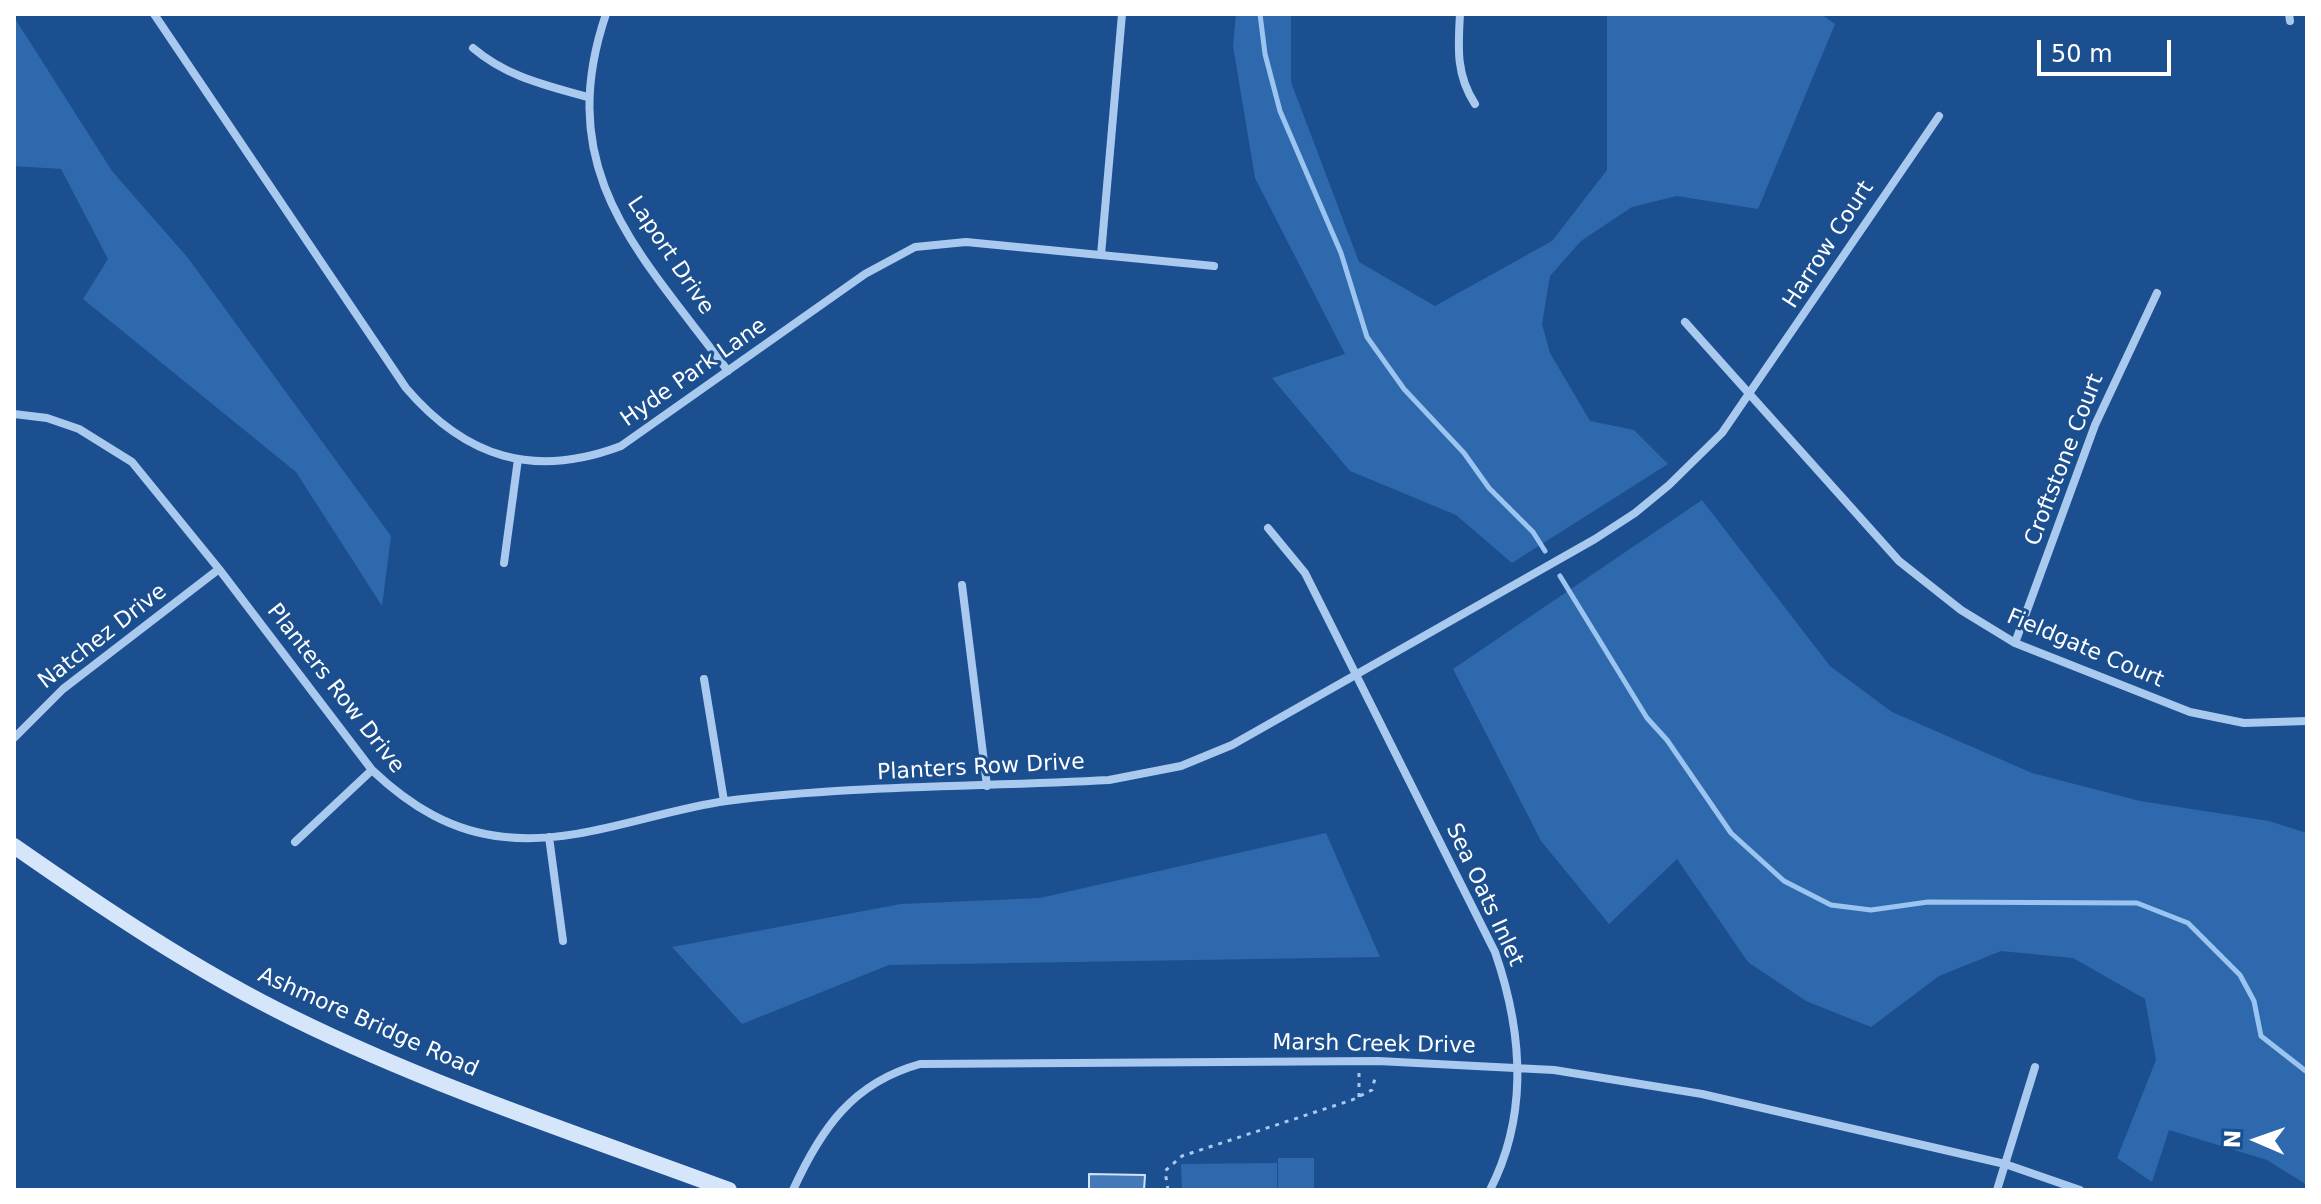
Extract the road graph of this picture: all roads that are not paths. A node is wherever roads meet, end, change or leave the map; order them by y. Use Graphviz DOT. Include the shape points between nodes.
graph roads {
  1 [pos="154,14"];
  2 [pos="606,14"];
  3 [pos="1122,14"];
  4 [pos="1460,14"];
  5 [pos="473,48"];
  6 [pos="587,97"];
  7 [pos="1475,104"];
  8 [pos="1939,116"];
  9 [pos="1101,255"];
  10 [pos="1214,266"];
  11 [pos="2157,293"];
  12 [pos="1685,322"];
  13 [pos="728,371"];
  14 [pos="1750,395"];
  15 [pos="14,414"];
  16 [pos="518,459"];
  17 [pos="1268,528"];
  18 [pos="504,563"];
  19 [pos="219,569"];
  20 [pos="962,585"];
  21 [pos="2015,643"];
  22 [pos="1356,675"];
  23 [pos="704,679"];
  24 [pos="2307,721"];
  25 [pos="14,738"];
  26 [pos="372,770"];
  27 [pos="987,786"];
  28 [pos="724,801"];
  29 [pos="549,837"];
  30 [pos="295,842"];
  31 [pos="14,846"];
  32 [pos="563,941"];
  33 [pos="1519,1067"];
  34 [pos="2035,1067"];
  35 [pos="2005,1164"];
  36 [pos="729,1190"];
  37 [pos="793,1190"];
  38 [pos="1490,1190"];
  39 [pos="1997,1190"];
  40 [pos="2080,1190"];
  1 -- 16 [label="street, Hyde Park Lane" via="406,388 449,430 475,446"];
  2 -- 6 [label="street, Laport Drive"];
  3 -- 9 [label="street"];
  4 -- 7 [label="street" via="1458,61"];
  5 -- 6 [label="street" via="516,76"];
  6 -- 13 [label="street, Laport Drive" via="590,141 617,215"];
  8 -- 14 [label="street, Harrow Court"];
  9 -- 10 [label="street, Hyde Park Lane"];
  9 -- 13 [label="street, Hyde Park Lane" via="966,242 915,247 865,274"];
  11 -- 21 [label="street, Croftstone Court" via="2095,425"];
  12 -- 14 [label="street, Fieldgate Court"];
  13 -- 16 [label="street, Hyde Park Lane" via="621,446 562,462"];
  14 -- 21 [label="street, Fieldgate Court" via="1899,561 1961,610"];
  14 -- 22 [label="street, Planters Row Drive" via="1702,453 1635,513"];
  15 -- 19 [label="street, Planters Row Drive" via="79,429 122,455 150,481"];
  16 -- 18 [label="street"];
  17 -- 22 [label="street, Sea Oats Inlet" via="1305,573"];
  19 -- 25 [label="street, Natchez Drive" via="63,689"];
  19 -- 26 [label="street, Planters Row Drive"];
  20 -- 27 [label="street"];
  21 -- 24 [label="street, Fieldgate Court" via="2190,712 2244,723"];
  22 -- 27 [label="street, Planters Row Drive" via="1232,745 1181,766 1109,780"];
  22 -- 33 [label="street, Sea Oats Inlet" via="1495,952 1515,1023"];
  23 -- 28 [label="street"];
  26 -- 29 [label="street, Planters Row Drive" via="397,795 449,824 500,837"];
  26 -- 30 [label="street"];
  27 -- 28 [label="street, Planters Row Drive"];
  28 -- 29 [label="street, Planters Row Drive"];
  29 -- 32 [label="street"];
  31 -- 36 [label="main road, Ashmore Bridge Road" via="176,953 293,1018 472,1094"];
  33 -- 35 [label="street, Marsh Creek Drive" via="1702,1094"];
  33 -- 37 [label="street, Marsh Creek Drive" via="1378,1061 920,1064 880,1079 842,1107 813,1147"];
  33 -- 38 [label="street, Sea Oats Inlet" via="1506,1149"];
  34 -- 35 [label="street"];
  35 -- 39 [label="street"];
  35 -- 40 [label="street, Marsh Creek Drive"];
}
